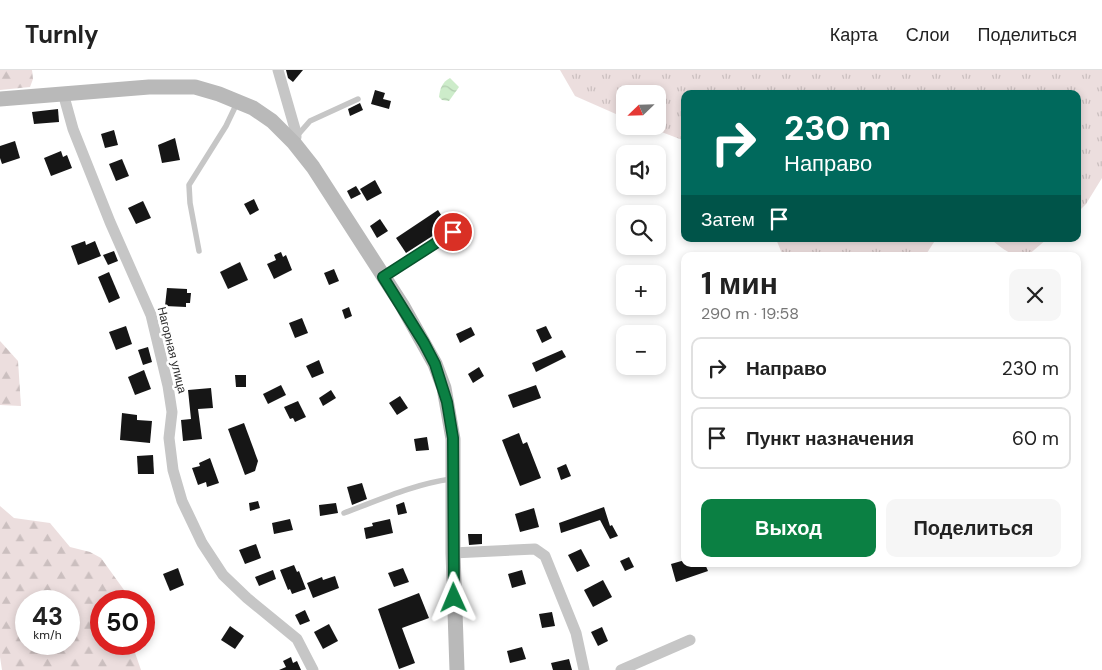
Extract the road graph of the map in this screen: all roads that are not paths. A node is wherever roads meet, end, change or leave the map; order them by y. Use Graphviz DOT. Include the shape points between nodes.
graph roads {
  1 [pos="278,70"];
  2 [pos="63,93"];
  3 [pos="0,99"];
  4 [pos="358,99"];
  5 [pos="238,101"];
  6 [pos="295,140"];
  7 [pos="453,232"];
  8 [pos="200,251"];
  9 [pos="383,277"];
  10 [pos="453,479"];
  11 [pos="344,513"];
  12 [pos="453,553"];
  13 [pos="690,640"];
  14 [pos="313,670"];
  15 [pos="456,670"];
  16 [pos="584,670"];
  17 [pos="621,670"];
  1 -- 6 [label="street"];
  2 -- 3 [label="main road"];
  2 -- 5 [label="main road" via="195,87"];
  2 -- 14 [label="street, Нагорная улица" via="73,128 110,222 151,315 168,386 172,412 169,438 182,502 202,543 223,575 297,639"];
  4 -- 6 [label="lane" via="310,122"];
  5 -- 6 [label="main road" via="253,108"];
  5 -- 8 [label="lane" via="190,184 190,203"];
  6 -- 9 [label="main road"];
  7 -- 9 [label="lane"];
  9 -- 10 [label="main road" via="424,343 444,388 453,438"];
  10 -- 11 [label="lane" via="404,491"];
  10 -- 12 [label="main road"];
  12 -- 15 [label="main road"];
  12 -- 16 [label="street" via="536,549 541,552 576,633"];
  13 -- 17 [label="street"];
}
